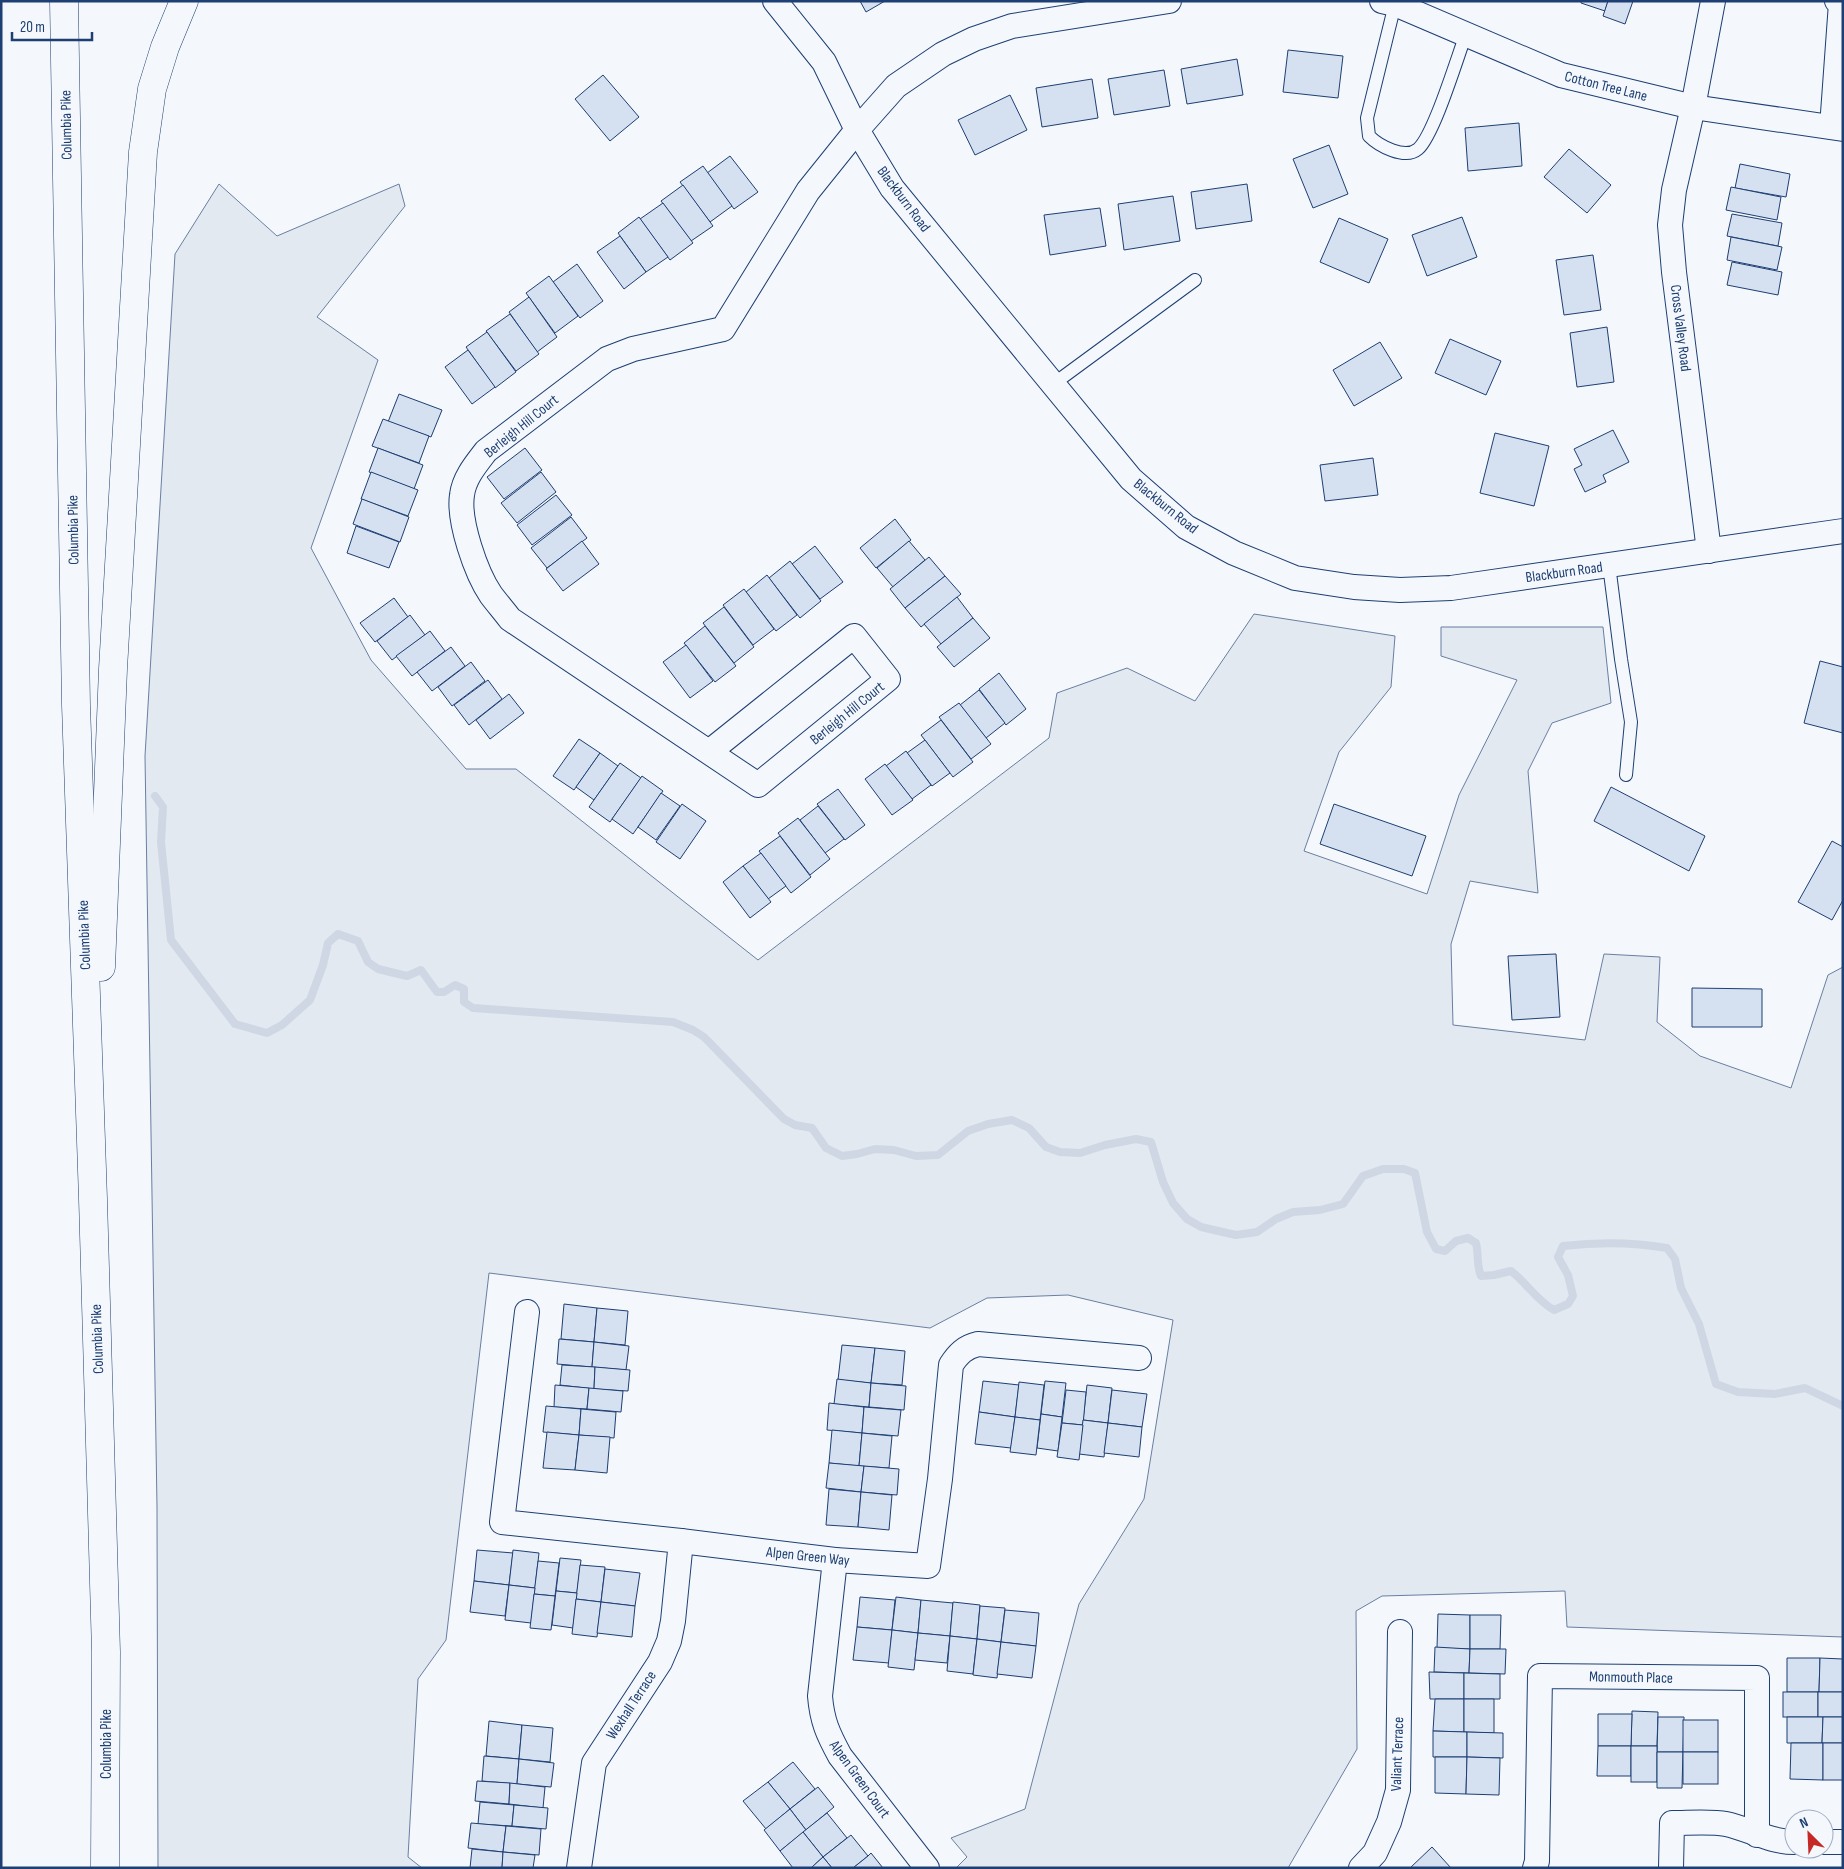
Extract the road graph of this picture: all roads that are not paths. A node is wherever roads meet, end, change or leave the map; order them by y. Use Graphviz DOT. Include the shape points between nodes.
graph roads {
  1 [pos="64,1"];
  2 [pos="184,1"];
  3 [pos="775,1"];
  4 [pos="1169,1"];
  5 [pos="1713,1"];
  6 [pos="1837,1"];
  7 [pos="1391,2"];
  8 [pos="1466,34"];
  9 [pos="1693,106"];
  10 [pos="1837,128"];
  11 [pos="857,130"];
  12 [pos="1195,280"];
  13 [pos="1052,384"];
  14 [pos="1843,531"];
  15 [pos="1709,551"];
  16 [pos="1610,565"];
  17 [pos="709,752"];
  18 [pos="1626,775"];
  19 [pos="93,1199"];
  20 [pos="527,1312"];
  21 [pos="1139,1358"];
  22 [pos="681,1541"];
  23 [pos="835,1560"];
  24 [pos="1400,1632"];
  25 [pos="1757,1835"];
  26 [pos="1784,1842"];
  27 [pos="105,1868"];
  28 [pos="579,1868"];
  29 [pos="927,1868"];
  30 [pos="1361,1868"];
  31 [pos="1535,1868"];
  32 [pos="1671,1868"];
  1 -- 19 [label="highway, Columbia Pike" via="76,706"];
  2 -- 19 [label="highway" via="164,47 152,89 143,152 113,669"];
  3 -- 11 [label="street, Blackburn Road" via="824,62"];
  4 -- 11 [label="street" via="1012,26 974,39 943,54 896,86"];
  5 -- 9 [label="street, Cross Valley Road"];
  6 -- 10 [label="street" via="1841,3"];
  7 -- 8 [label="street, Cotton Tree Lane"];
  7 -- 8 [label="lane" via="1367,118 1369,136 1376,143 1404,153 1417,150 1429,135"];
  8 -- 9 [label="street, Cotton Tree Lane" via="1561,75"];
  9 -- 10 [label="street, Cotton Tree Lane"];
  9 -- 15 [label="street, Cross Valley Road" via="1674,190 1670,225"];
  11 -- 13 [label="street, Blackburn Road" via="892,188"];
  11 -- 17 [label="street, Berleigh Hill Court" via="808,191 723,329 633,349 606,359 486,451 470,471 462,494 462,519 478,570 490,594 510,619"];
  12 -- 13 [label="lane"];
  13 -- 16 [label="street, Blackburn Road" via="1131,479 1186,527 1234,553 1295,578 1363,588 1451,588"];
  14 -- 15 [label="street, Blackburn Road"];
  15 -- 16 [label="street, Blackburn Road"];
  16 -- 18 [label="lane" via="1631,722"];
  17 -- 17 [label="street, Berleigh Hill Court" via="758,785 888,679 854,636"];
  19 -- 27 [label="highway, Columbia Pike" via="106,1652"];
  20 -- 22 [label="street, Alpen Green Way" via="502,1522"];
  21 -- 23 [label="street, Alpen Green Way" via="978,1344 968,1346 951,1365 928,1566"];
  22 -- 23 [label="street, Alpen Green Way"];
  22 -- 28 [label="street, Wexhall Terrace" via="669,1641 660,1662 594,1763"];
  23 -- 29 [label="street, Alpen Green Court" via="820,1696 822,1716 840,1756"];
  24 -- 30 [label="street, Valiant Terrace" via="1398,1790 1389,1822 1375,1853"];
  25 -- 26 [label="street"];
  25 -- 31 [label="street, Monmouth Place" via="1757,1678 1540,1676"];
  25 -- 32 [label="street" via="1725,1824 1672,1823"];
}
